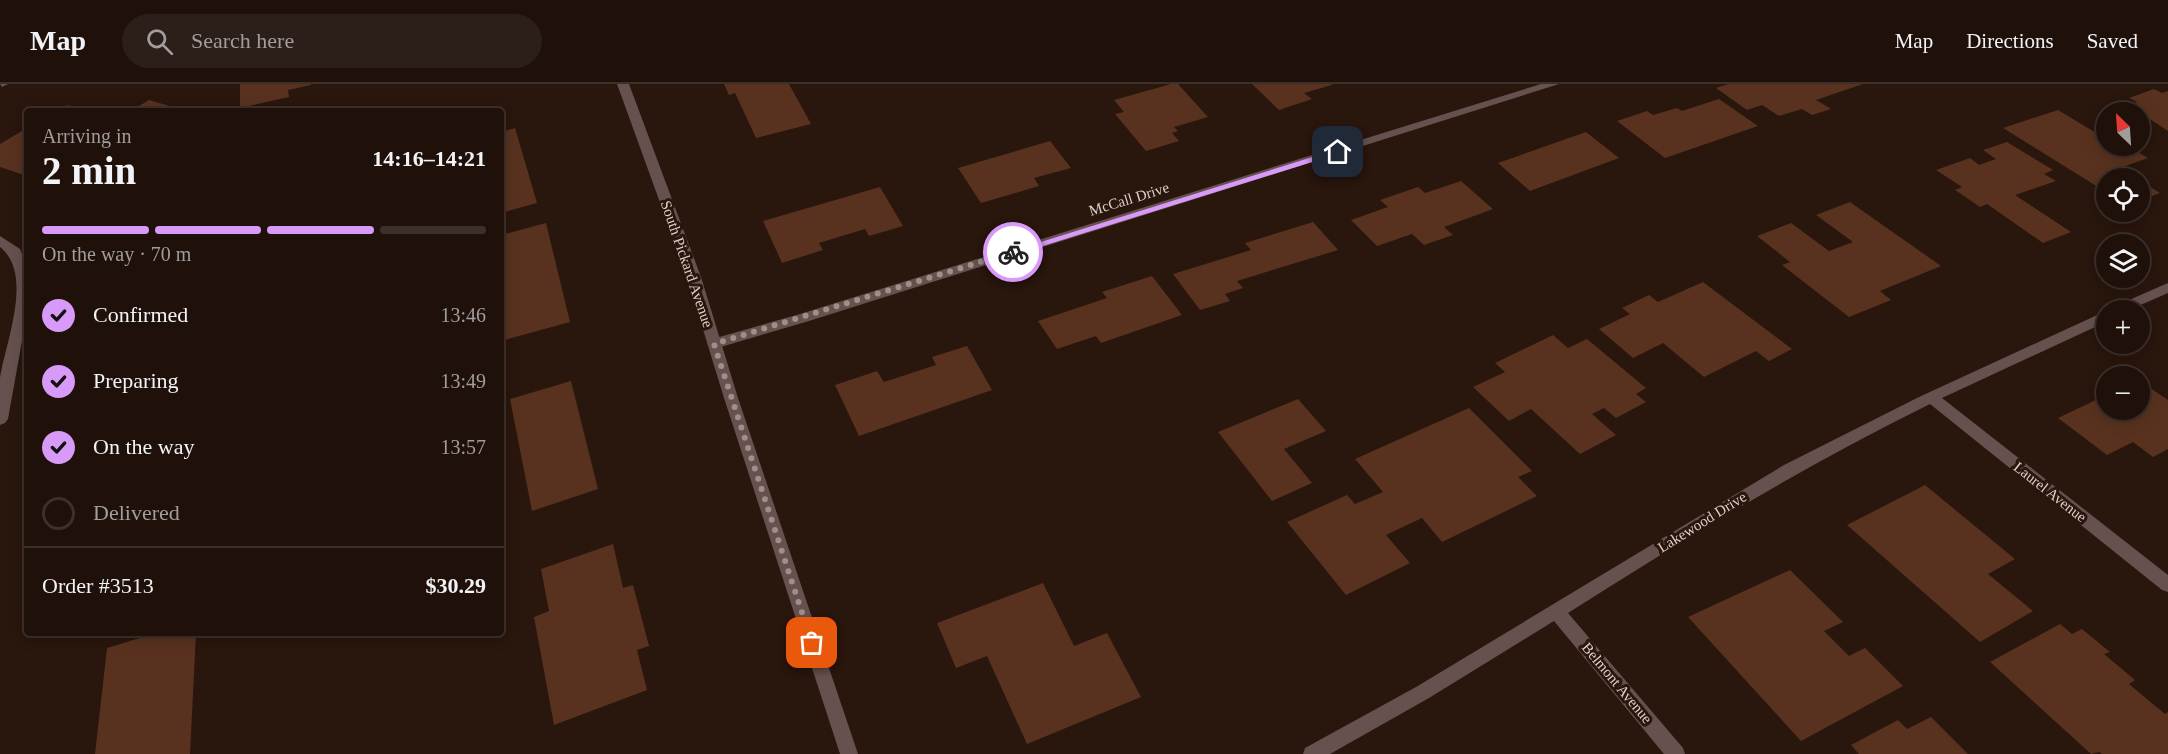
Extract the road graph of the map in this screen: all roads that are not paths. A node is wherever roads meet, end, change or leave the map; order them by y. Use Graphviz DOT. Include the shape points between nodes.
graph roads {
  1 [pos="623,84"];
  2 [pos="1552,84"];
  3 [pos="0,240"];
  4 [pos="2168,288"];
  5 [pos="2141,300"];
  6 [pos="2096,321"];
  7 [pos="714,344"];
  8 [pos="1932,398"];
  9 [pos="0,419"];
  10 [pos="2168,585"];
  11 [pos="1558,613"];
  12 [pos="849,754"];
  13 [pos="1312,754"];
  14 [pos="1676,754"];
  1 -- 7 [label="street, South Pickard Avenue" via="694,277"];
  2 -- 7 [label="street, McCall Drive"];
  3 -- 9 [label="street" via="15,252 24,275"];
  4 -- 5 [label="street"];
  6 -- 8 [label="street, Lakewood Drive"];
  7 -- 12 [label="street, South Pickard Avenue"];
  8 -- 10 [label="street, Laurel Avenue"];
  8 -- 11 [label="street, Lakewood Drive" via="1858,433 1747,494"];
  11 -- 13 [label="street, Lakewood Drive"];
  11 -- 14 [label="street, Belmont Avenue"];
}
